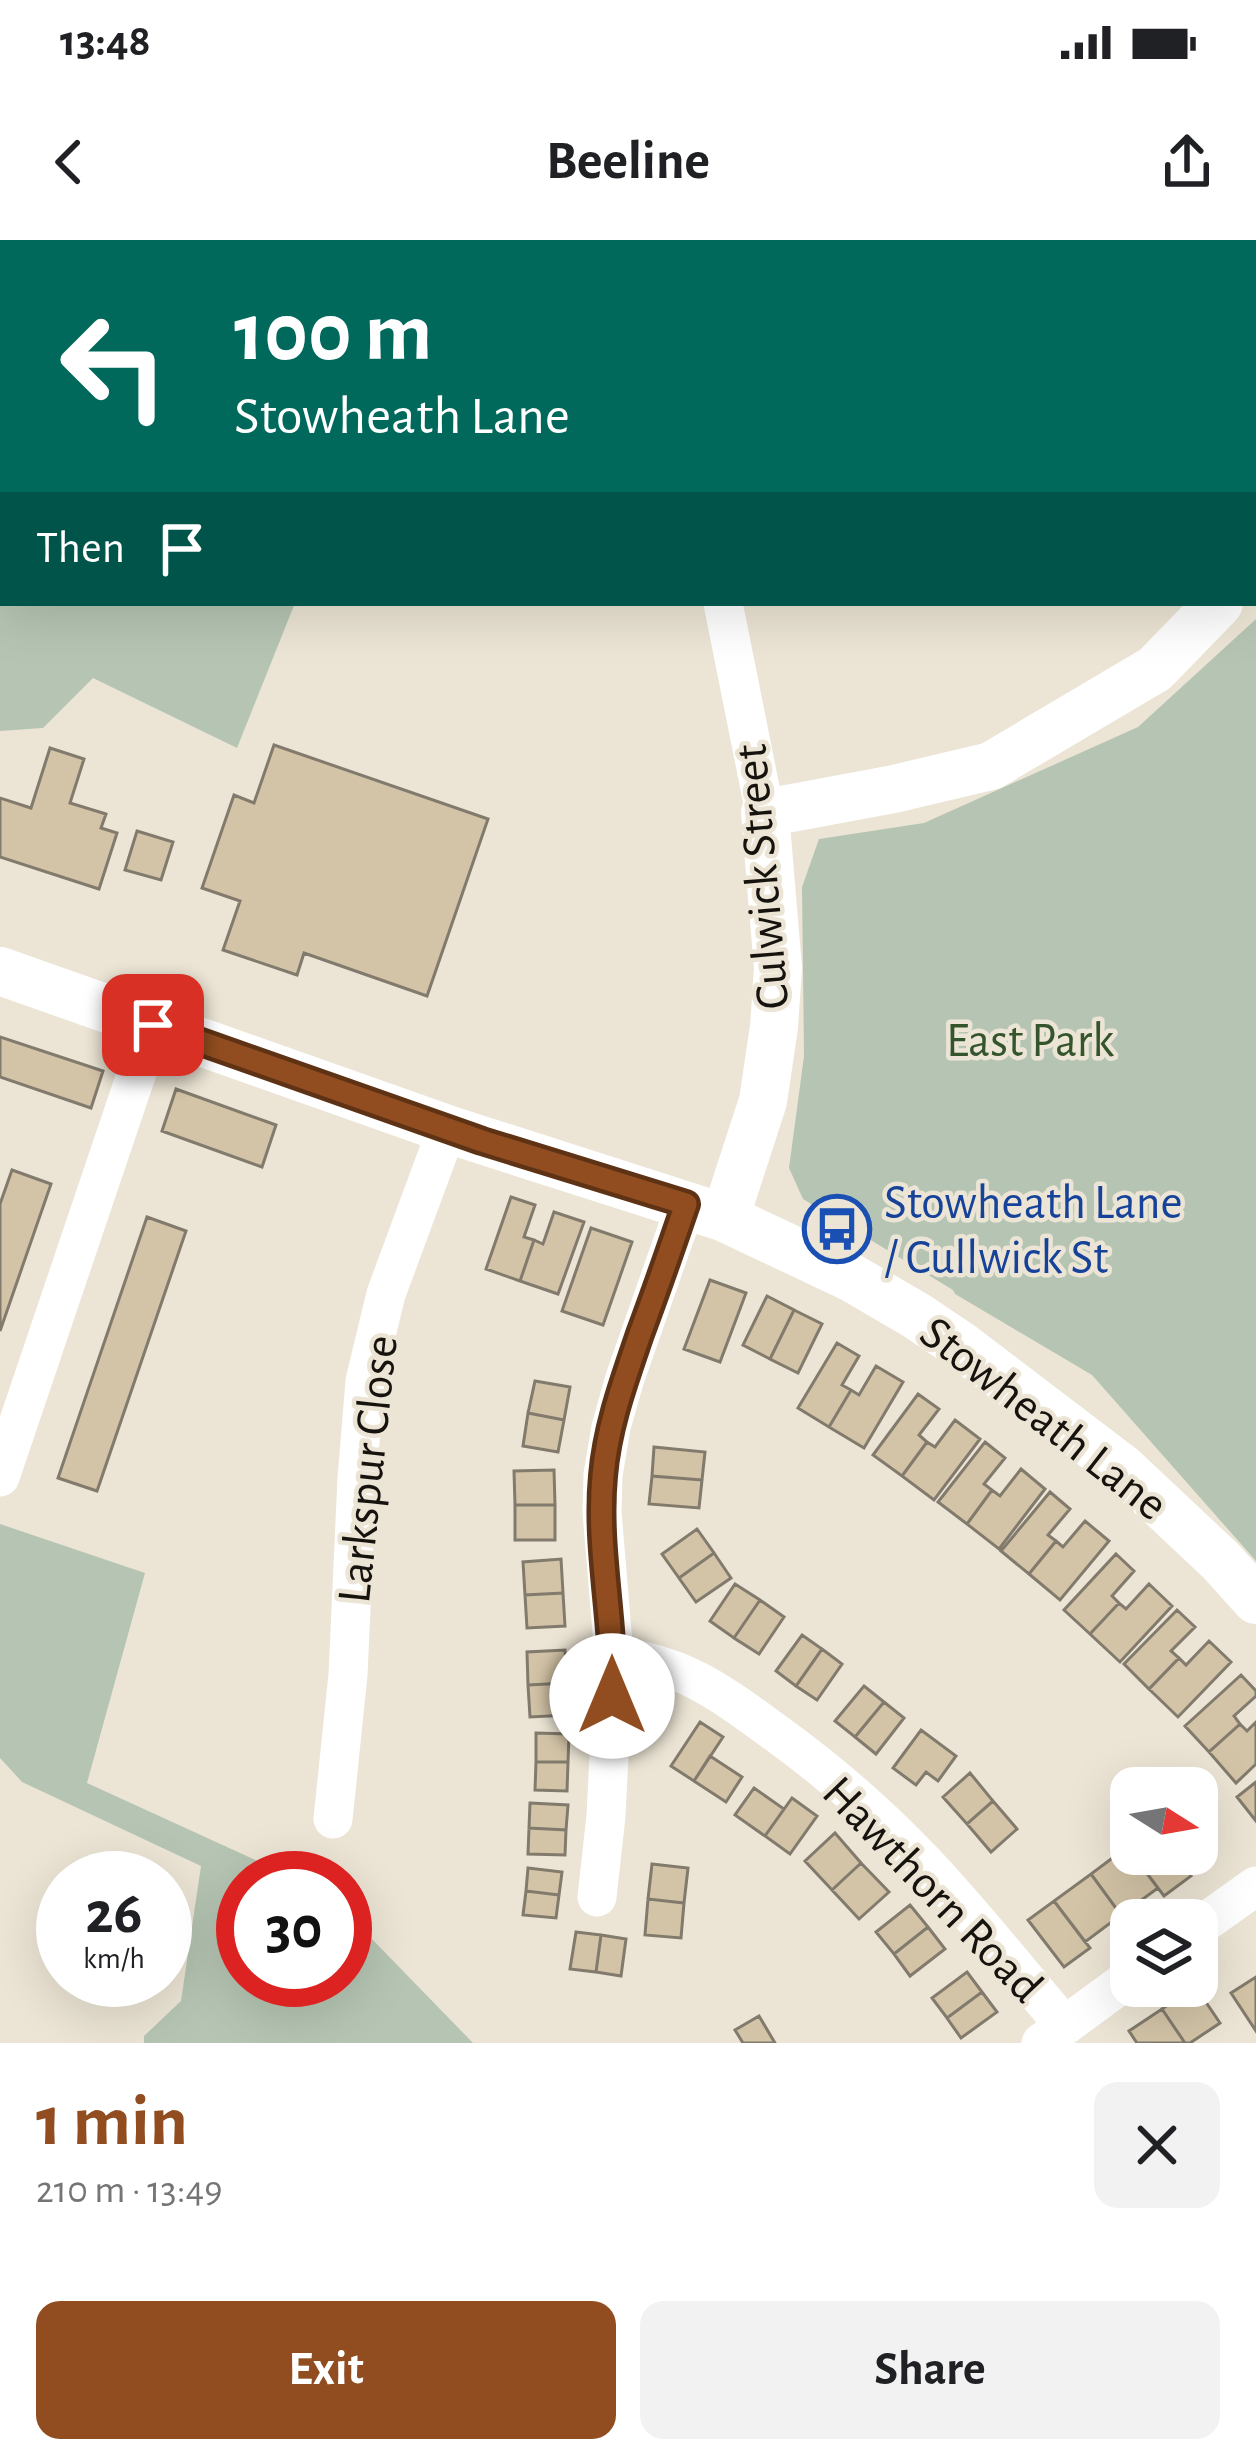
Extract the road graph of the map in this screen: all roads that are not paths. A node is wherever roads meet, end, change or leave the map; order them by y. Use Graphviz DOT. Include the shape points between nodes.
graph roads {
  1 [pos="724,606"];
  2 [pos="1216,606"];
  3 [pos="765,813"];
  4 [pos="0,971"];
  5 [pos="153,1025"];
  6 [pos="447,1129"];
  7 [pos="706,1211"];
  8 [pos="0,1478"];
  9 [pos="1256,1600"];
  10 [pos="614,1656"];
  11 [pos="333,1819"];
  12 [pos="1256,1886"];
  13 [pos="597,1898"];
  14 [pos="1218,1913"];
  15 [pos="1110,1992"];
  16 [pos="1053,2034"];
  1 -- 3 [label="street, Culwick Street"];
  2 -- 3 [label="street" via="1155,669 991,766"];
  3 -- 7 [label="street, Culwick Street" via="775,1027 763,1101"];
  4 -- 5 [label="street, Stowheath Lane"];
  5 -- 6 [label="street, Stowheath Lane"];
  5 -- 8 [label="street"];
  6 -- 7 [label="street, Stowheath Lane"];
  6 -- 11 [label="street, Larkspur Close" via="386,1294 365,1381"];
  7 -- 9 [label="street, Stowheath Lane" via="852,1278 963,1347 1122,1468"];
  7 -- 10 [label="street" via="610,1427 602,1512"];
  10 -- 13 [label="street"];
  10 -- 16 [label="street, Hawthorn Road" via="688,1674 850,1792 921,1859"];
  12 -- 14 [label="street"];
  15 -- 16 [label="street"];
}
